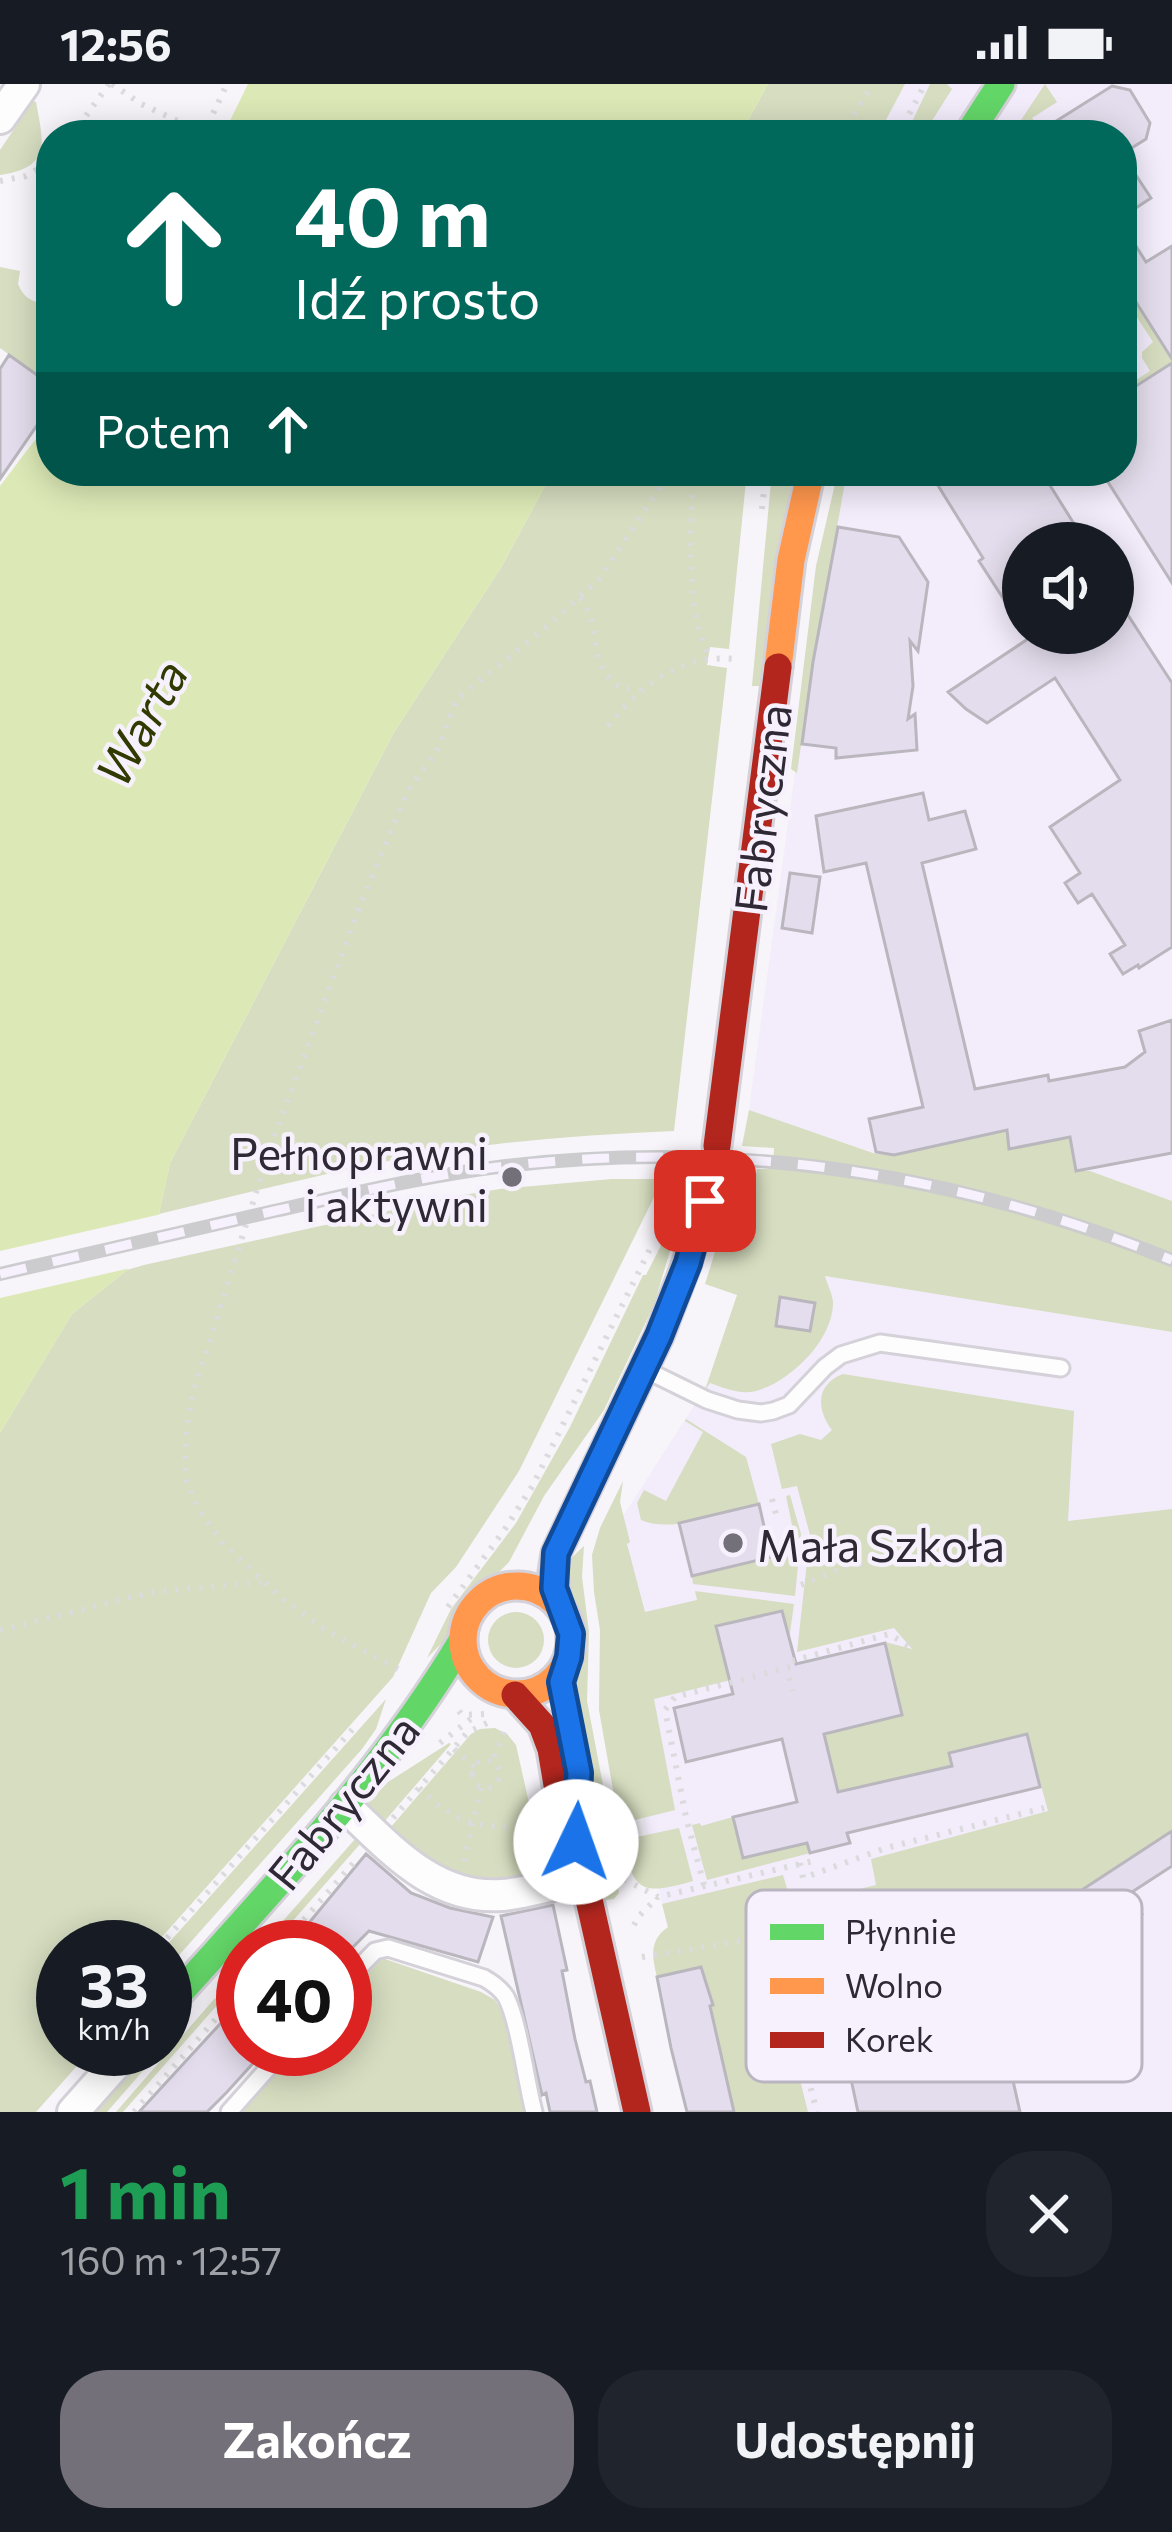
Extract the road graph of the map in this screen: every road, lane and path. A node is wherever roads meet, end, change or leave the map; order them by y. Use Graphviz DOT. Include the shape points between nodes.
graph roads {
  1 [pos="24,84"];
  2 [pos="111,84"];
  3 [pos="227,84"];
  4 [pos="873,84"];
  5 [pos="925,84"];
  6 [pos="1001,84"];
  7 [pos="0,118"];
  8 [pos="83,120"];
  9 [pos="175,120"];
  10 [pos="210,120"];
  11 [pos="850,120"];
  12 [pos="901,120"];
  13 [pos="978,120"];
  14 [pos="36,170"];
  15 [pos="0,181"];
  16 [pos="661,486"];
  17 [pos="693,486"];
  18 [pos="764,486"];
  19 [pos="808,486"];
  20 [pos="761,512"];
  21 [pos="580,597"];
  22 [pos="710,657"];
  23 [pos="736,658"];
  24 [pos="640,689"];
  25 [pos="608,726"];
  26 [pos="717,1146"];
  27 [pos="710,1180"];
  28 [pos="656,1235"];
  29 [pos="1061,1368"];
  30 [pos="644,1369"];
  31 [pos="623,1407"];
  32 [pos="772,1499"];
  33 [pos="549,1507"];
  34 [pos="778,1522"];
  35 [pos="524,1556"];
  36 [pos="859,1559"];
  37 [pos="264,1581"];
  38 [pos="800,1585"];
  39 [pos="498,1590"];
  40 [pos="557,1603"];
  41 [pos="440,1618"];
  42 [pos="0,1630"];
  43 [pos="463,1641"];
  44 [pos="912,1648"];
  45 [pos="564,1667"];
  46 [pos="398,1670"];
  47 [pos="790,1678"];
  48 [pos="435,1686"];
  49 [pos="793,1690"];
  50 [pos="514,1695"];
  51 [pos="367,1712"];
  52 [pos="463,1715"];
  53 [pos="453,1748"];
  54 [pos="494,1757"];
  55 [pos="474,1767"];
  56 [pos="419,1788"];
  57 [pos="482,1788"];
  58 [pos="345,1807"];
  59 [pos="1044,1808"];
  60 [pos="543,1821"];
  61 [pos="472,1825"];
  62 [pos="377,1836"];
  63 [pos="576,1842"];
  64 [pos="813,1861"];
  65 [pos="800,1863"];
  66 [pos="584,1877"];
  67 [pos="624,1880"];
  68 [pos="704,1886"];
  69 [pos="457,1890"];
  70 [pos="658,1898"];
  71 [pos="183,1920"];
  72 [pos="304,1920"];
  73 [pos="634,1925"];
  74 [pos="746,1940"];
  75 [pos="372,1954"];
  76 [pos="642,1957"];
  77 [pos="192,1979"];
  78 [pos="216,2019"];
  79 [pos="105,2076"];
  80 [pos="262,2076"];
  81 [pos="809,2082"];
  82 [pos="73,2112"];
  83 [pos="134,2112"];
  84 [pos="229,2112"];
  85 [pos="534,2112"];
  86 [pos="637,2112"];
  87 [pos="817,2112"];
  1 -- 7 [label="street"];
  2 -- 8 [label="path"];
  2 -- 9 [label="path"];
  3 -- 10 [label="path"];
  4 -- 11 [label="path"];
  5 -- 12 [label="path"];
  6 -- 13 [label="street"];
  14 -- 15 [label="path"];
  16 -- 21 [label="path"];
  17 -- 22 [label="path" via="692,569"];
  18 -- 20 [label="path"];
  19 -- 26 [label="street, Fabryczna" via="791,560"];
  21 -- 24 [label="path" via="592,617 599,665 620,688"];
  21 -- 37 [label="path" via="457,699 436,753 408,790 270,1148 193,1397 185,1477 223,1543"];
  22 -- 23 [label="path"];
  22 -- 24 [label="path"];
  24 -- 25 [label="path"];
  27 -- 30 [label="street" via="688,1263"];
  28 -- 41 [label="path" via="533,1485"];
  29 -- 30 [label="lane" via="880,1343 841,1355 789,1405 761,1413 707,1400"];
  30 -- 31 [label="street"];
  31 -- 33 [label="street"];
  31 -- 40 [label="street" via="556,1553"];
  32 -- 34 [label="path"];
  35 -- 39 [label="street"];
  36 -- 38 [label="path"];
  37 -- 42 [label="path" via="154,1592"];
  37 -- 46 [label="path" via="324,1629"];
  39 -- 40 [label="street" via="532,1588"];
  39 -- 43 [label="street" via="471,1612"];
  40 -- 45 [label="street" via="571,1634"];
  43 -- 48 [label="street, Fabryczna"];
  43 -- 50 [label="street" via="476,1676"];
  44 -- 68 [label="path" via="889,1634 675,1697 665,1710"];
  45 -- 50 [label="street" via="543,1688"];
  45 -- 63 [label="street" via="562,1696 579,1773"];
  47 -- 49 [label="path"];
  48 -- 52 [label="path"];
  48 -- 58 [label="street, Fabryczna"];
  50 -- 63 [label="street" via="542,1725"];
  51 -- 71 [label="path"];
  53 -- 54 [label="path" via="489,1722 509,1728"];
  53 -- 55 [label="path"];
  53 -- 56 [label="path"];
  55 -- 57 [label="path"];
  55 -- 57 [label="path" via="488,1760 499,1768 496,1785"];
  56 -- 61 [label="path"];
  56 -- 62 [label="path"];
  57 -- 61 [label="path"];
  58 -- 62 [label="street"];
  58 -- 77 [label="street, Fabryczna"];
  59 -- 65 [label="path" via="803,1878"];
  60 -- 61 [label="path"];
  61 -- 69 [label="path"];
  62 -- 69 [label="street" via="425,1876"];
  62 -- 72 [label="path"];
  63 -- 66 [label="street"];
  64 -- 65 [label="path"];
  65 -- 68 [label="path"];
  66 -- 69 [label="street" via="505,1894"];
  66 -- 86 [label="street"];
  67 -- 70 [label="path"];
  68 -- 70 [label="path"];
  70 -- 73 [label="path"];
  74 -- 76 [label="path"];
  75 -- 85 [label="lane" via="388,1948 502,1991"];
  78 -- 83 [label="path"];
  79 -- 82 [label="street"];
  80 -- 84 [label="lane"];
  81 -- 87 [label="path"];
}
